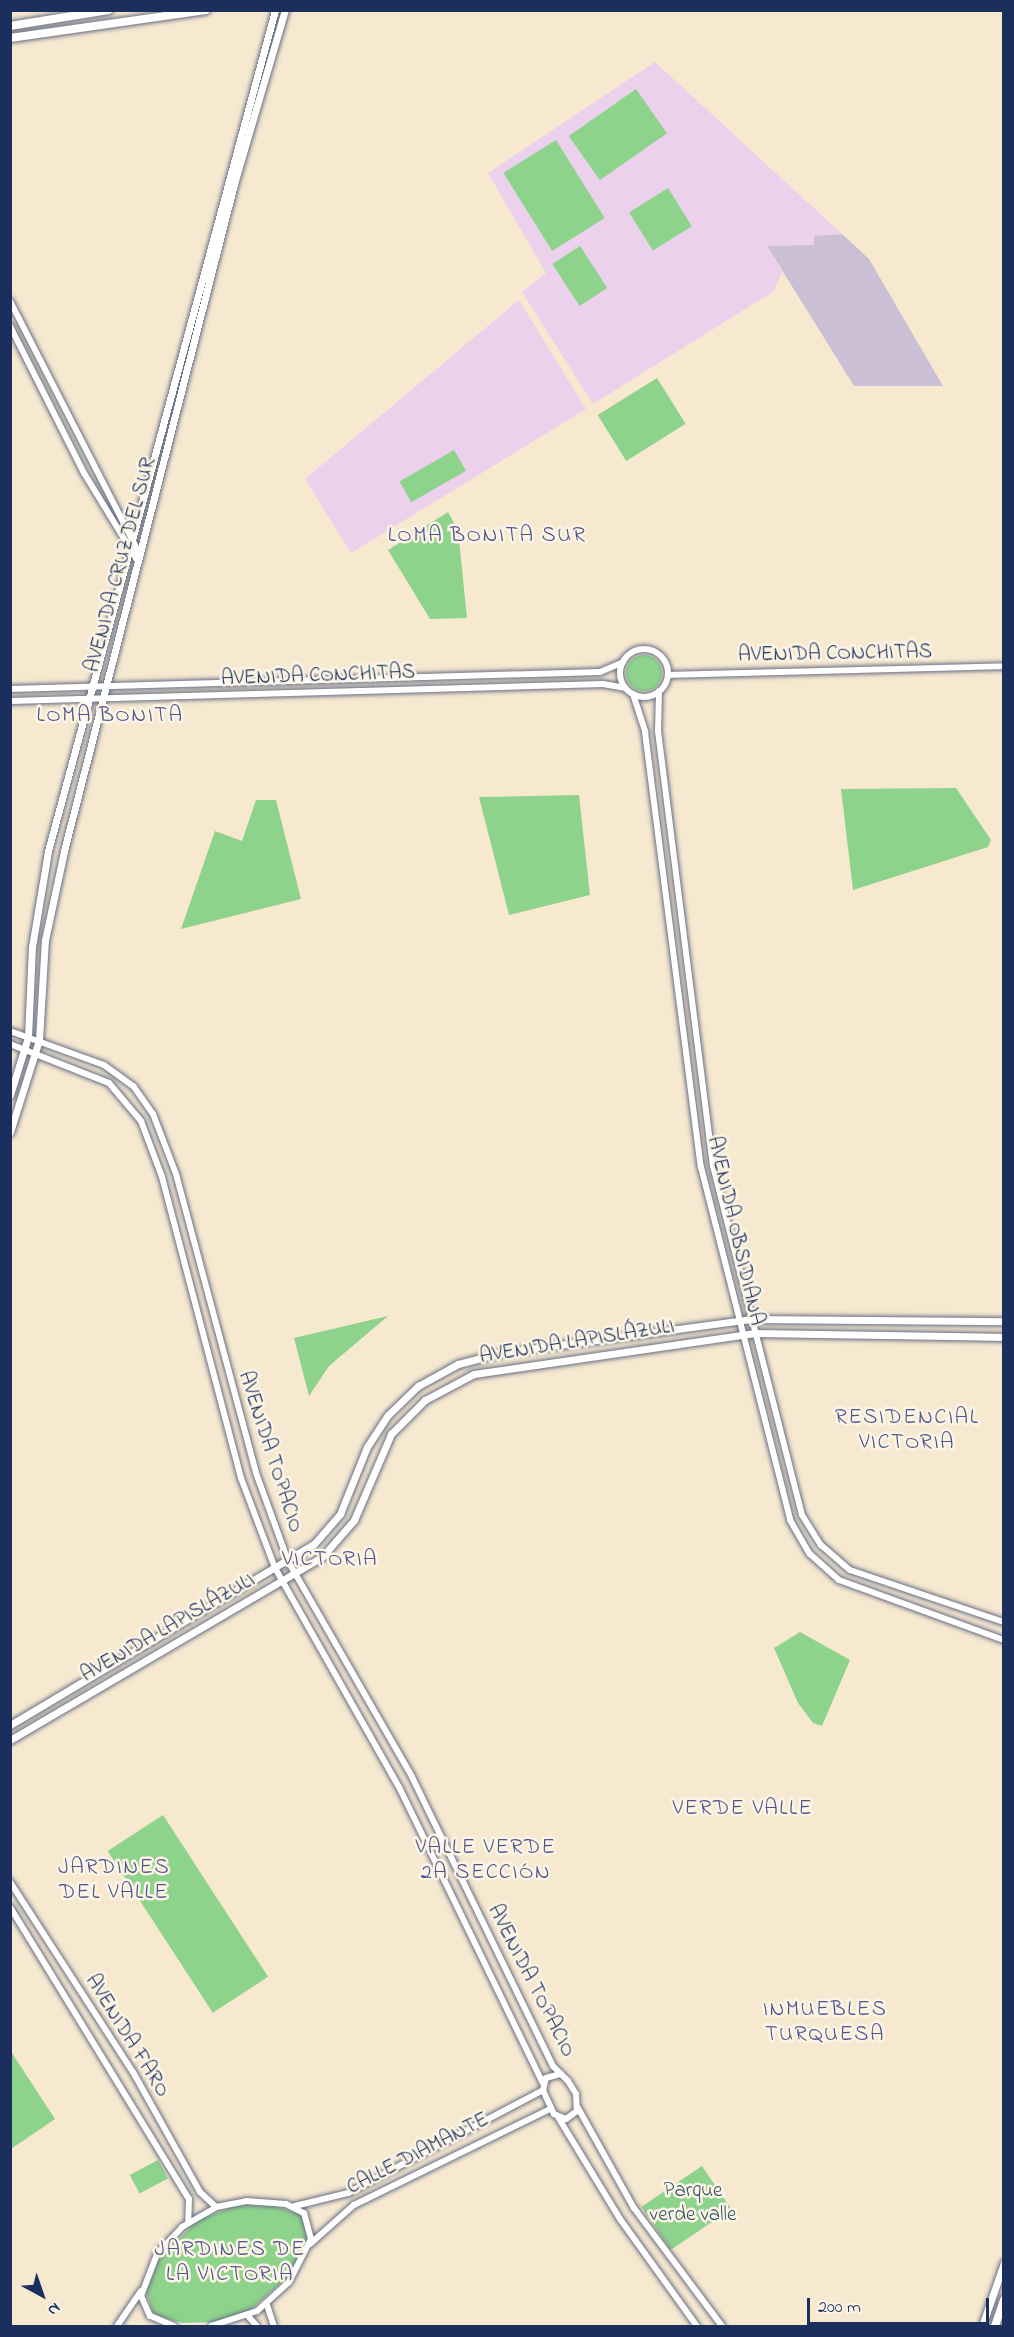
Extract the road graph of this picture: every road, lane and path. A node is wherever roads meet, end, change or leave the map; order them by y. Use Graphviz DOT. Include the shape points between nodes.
graph roads {
  1 [pos="109,10"];
  2 [pos="206,10"];
  3 [pos="275,10"];
  4 [pos="285,10"];
  5 [pos="10,26"];
  6 [pos="10,38"];
  7 [pos="10,301"];
  8 [pos="10,326"];
  9 [pos="131,541"];
  10 [pos="129,553"];
  11 [pos="140,559"];
  12 [pos="623,662"];
  13 [pos="1004,666"];
  14 [pos="668,675"];
  15 [pos="93,686"];
  16 [pos="107,686"];
  17 [pos="626,688"];
  18 [pos="10,689"];
  19 [pos="659,691"];
  20 [pos="633,694"];
  21 [pos="90,699"];
  22 [pos="104,699"];
  23 [pos="10,701"];
  24 [pos="10,1031"];
  25 [pos="28,1036"];
  26 [pos="39,1040"];
  27 [pos="10,1044"];
  28 [pos="26,1049"];
  29 [pos="36,1053"];
  30 [pos="10,1095"];
  31 [pos="10,1132"];
  32 [pos="751,1319"];
  33 [pos="738,1321"];
  34 [pos="1004,1321"];
  35 [pos="755,1333"];
  36 [pos="742,1335"];
  37 [pos="1004,1337"];
  38 [pos="288,1561"];
  39 [pos="276,1568"];
  40 [pos="295,1573"];
  41 [pos="282,1581"];
  42 [pos="1004,1622"];
  43 [pos="1004,1640"];
  44 [pos="10,1725"];
  45 [pos="10,1740"];
  46 [pos="10,1882"];
  47 [pos="10,1907"];
  48 [pos="560,2074"];
  49 [pos="543,2087"];
  50 [pos="578,2108"];
  51 [pos="550,2109"];
  52 [pos="558,2117"];
  53 [pos="293,2206"];
  54 [pos="216,2207"];
  55 [pos="188,2222"];
  56 [pos="310,2244"];
  57 [pos="1004,2263"];
  58 [pos="143,2288"];
  59 [pos="1004,2300"];
  60 [pos="267,2305"];
  61 [pos="248,2316"];
  62 [pos="117,2326"];
  63 [pos="169,2326"];
  64 [pos="211,2326"];
  65 [pos="257,2326"];
  66 [pos="274,2326"];
  67 [pos="697,2326"];
  68 [pos="722,2326"];
  69 [pos="982,2326"];
  70 [pos="995,2326"];
  1 -- 5 [label="main road"];
  2 -- 6 [label="main road"];
  3 -- 9 [label="main road, AVENIDA CRUZ DEL SUR"];
  4 -- 11 [label="main road, AVENIDA CRUZ DEL SUR" via="234,184"];
  7 -- 9 [label="street"];
  8 -- 10 [label="street"];
  9 -- 10 [label="main road, AVENIDA CRUZ DEL SUR"];
  9 -- 11 [label="street"];
  10 -- 11 [label="street"];
  10 -- 15 [label="main road, AVENIDA CRUZ DEL SUR"];
  11 -- 16 [label="main road, AVENIDA CRUZ DEL SUR"];
  12 -- 14 [label="street" via="634,651 650,650 661,656"];
  12 -- 16 [label="street, AVENIDA CONCHITAS" via="600,672"];
  12 -- 17 [label="street"];
  13 -- 14 [label="street, AVENIDA CONCHITAS"];
  14 -- 19 [label="street"];
  15 -- 16 [label="street, AVENIDA CONCHITAS"];
  15 -- 18 [label="street, AVENIDA CONCHITAS"];
  15 -- 21 [label="main road, AVENIDA CRUZ DEL SUR"];
  16 -- 22 [label="main road, AVENIDA CRUZ DEL SUR"];
  17 -- 20 [label="street"];
  17 -- 22 [label="street, AVENIDA CONCHITAS" via="603,684"];
  19 -- 20 [label="street"];
  19 -- 32 [label="street, AVENIDA OBSIDIANA" via="658,731 710,1145"];
  20 -- 33 [label="street, AVENIDA OBSIDIANA" via="645,732 690,1108"];
  21 -- 22 [label="street, AVENIDA CONCHITAS"];
  21 -- 23 [label="street, AVENIDA CONCHITAS"];
  21 -- 25 [label="main road, AVENIDA CRUZ DEL SUR" via="38,896"];
  22 -- 26 [label="main road, AVENIDA CRUZ DEL SUR" via="51,906"];
  24 -- 25 [label="street, AVENIDA TOPACIO"];
  25 -- 26 [label="street, AVENIDA TOPACIO"];
  25 -- 28 [label="main road, AVENIDA CRUZ DEL SUR"];
  26 -- 29 [label="main road, AVENIDA CRUZ DEL SUR"];
  26 -- 38 [label="street, AVENIDA TOPACIO" via="104,1065 134,1088 153,1114 176,1174 256,1473"];
  27 -- 28 [label="street, AVENIDA TOPACIO"];
  28 -- 29 [label="street, AVENIDA TOPACIO"];
  28 -- 30 [label="main road, AVENIDA CRUZ DEL SUR"];
  29 -- 31 [label="main road, AVENIDA CRUZ DEL SUR"];
  29 -- 39 [label="street, AVENIDA TOPACIO" via="109,1083 131,1106 149,1138 241,1478"];
  32 -- 33 [label="main road, AVENIDA LAPISLÁZULI"];
  32 -- 34 [label="main road, AVENIDA LAPISLÁZULI"];
  32 -- 35 [label="street, AVENIDA OBSIDIANA"];
  33 -- 36 [label="street, AVENIDA OBSIDIANA"];
  33 -- 38 [label="main road, AVENIDA LAPISLÁZULI" via="500,1353 441,1371 388,1415 367,1448 334,1523"];
  35 -- 36 [label="main road, AVENIDA LAPISLÁZULI"];
  35 -- 37 [label="main road, AVENIDA LAPISLÁZULI"];
  35 -- 42 [label="street, AVENIDA OBSIDIANA" via="802,1515 821,1545 862,1576"];
  36 -- 40 [label="main road, AVENIDA LAPISLÁZULI" via="502,1366 446,1386 391,1434 345,1534"];
  36 -- 43 [label="street, AVENIDA OBSIDIANA" via="790,1520 810,1554 855,1588"];
  38 -- 39 [label="main road, AVENIDA LAPISLÁZULI"];
  38 -- 40 [label="street, AVENIDA TOPACIO"];
  39 -- 41 [label="street, AVENIDA TOPACIO"];
  39 -- 44 [label="main road, AVENIDA LAPISLÁZULI"];
  40 -- 41 [label="main road, AVENIDA LAPISLÁZULI"];
  40 -- 48 [label="street, AVENIDA TOPACIO" via="412,1777"];
  41 -- 45 [label="main road, AVENIDA LAPISLÁZULI"];
  41 -- 49 [label="street, AVENIDA TOPACIO" via="400,1789"];
  46 -- 54 [label="street, AVENIDA FARO" via="133,2072 200,2192"];
  47 -- 55 [label="street, AVENIDA FARO" via="189,2199"];
  48 -- 49 [label="street" via="550,2075"];
  48 -- 50 [label="street" via="576,2094"];
  49 -- 51 [label="street"];
  49 -- 53 [label="street, CALLE DIAMANTE" via="348,2193"];
  50 -- 52 [label="street" via="569,2119"];
  50 -- 68 [label="street" via="634,2208"];
  51 -- 52 [label="street"];
  51 -- 56 [label="street, CALLE DIAMANTE" via="354,2205"];
  52 -- 67 [label="street" via="620,2219"];
  53 -- 54 [label="street" via="258,2200"];
  53 -- 56 [label="street" via="310,2222"];
  54 -- 55 [label="street"];
  55 -- 58 [label="street" via="163,2247"];
  56 -- 60 [label="street" via="295,2275"];
  57 -- 69 [label="main road"];
  58 -- 62 [label="street"];
  58 -- 63 [label="street" via="144,2309"];
  59 -- 70 [label="main road"];
  60 -- 61 [label="street"];
  60 -- 66 [label="street"];
  61 -- 64 [label="street"];
  61 -- 65 [label="street"];
}
